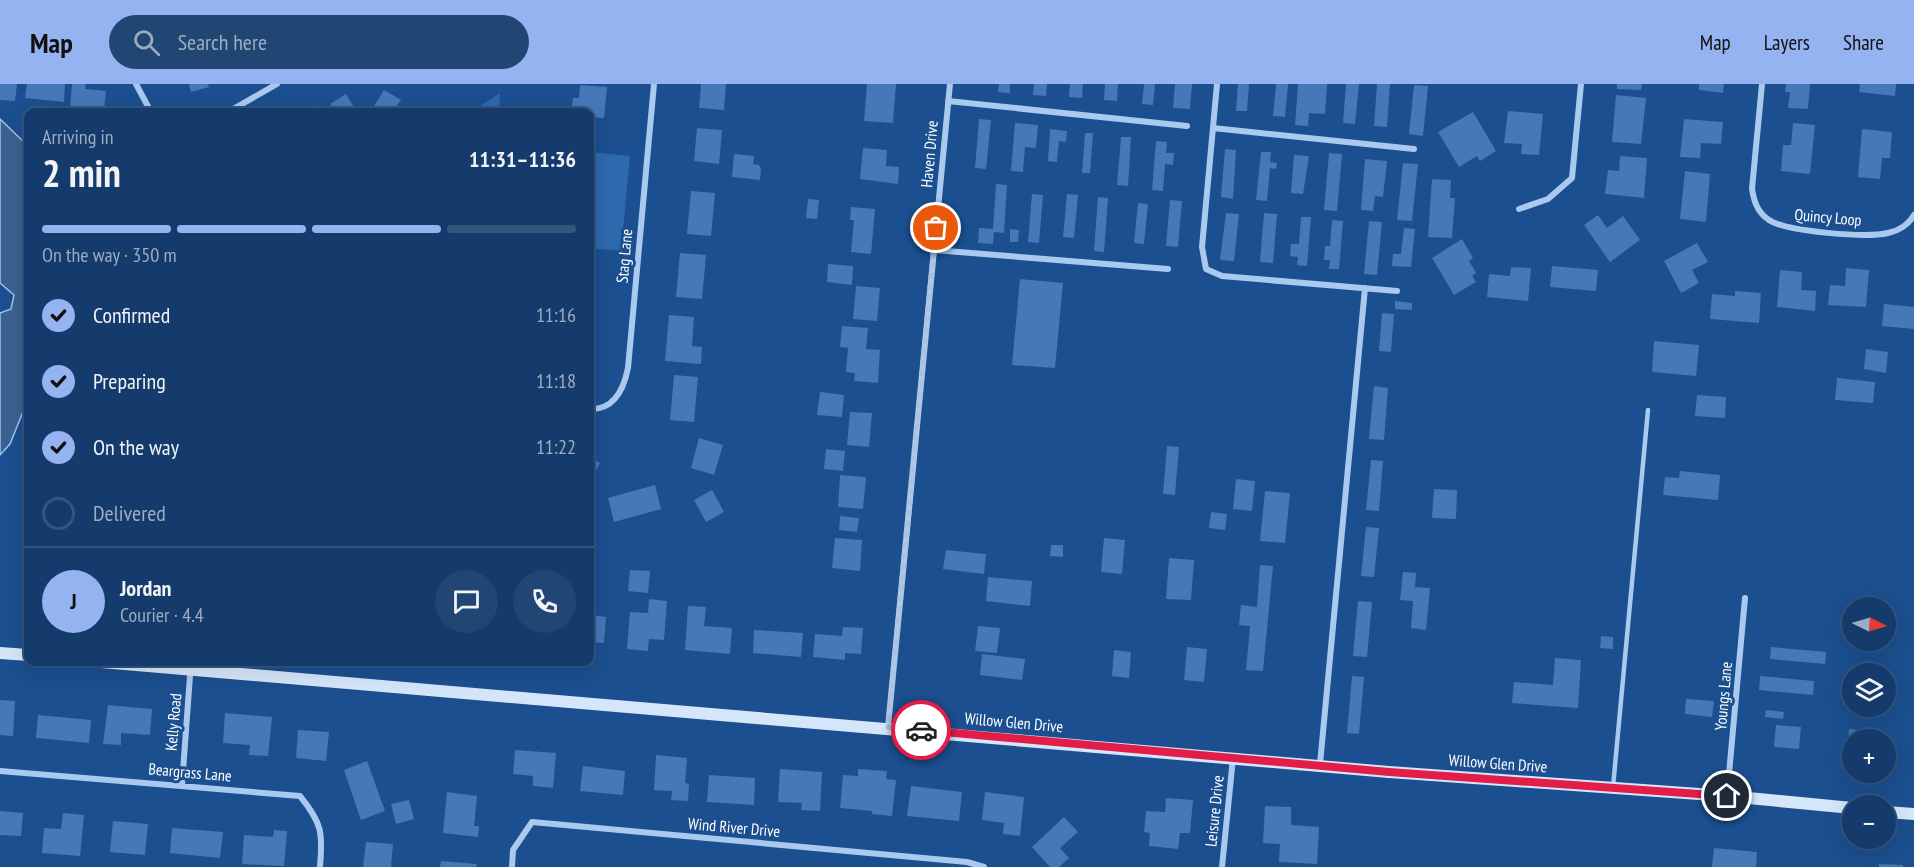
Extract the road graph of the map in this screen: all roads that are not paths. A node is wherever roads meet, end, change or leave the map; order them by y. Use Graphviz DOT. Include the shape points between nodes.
graph roads {
  1 [pos="136,84"];
  2 [pos="277,84"];
  3 [pos="654,84"];
  4 [pos="950,84"];
  5 [pos="1217,84"];
  6 [pos="1581,84"];
  7 [pos="1762,84"];
  8 [pos="948,101"];
  9 [pos="149,108"];
  10 [pos="235,108"];
  11 [pos="1187,126"];
  12 [pos="1213,128"];
  13 [pos="1414,149"];
  14 [pos="1519,209"];
  15 [pos="1914,215"];
  16 [pos="934,250"];
  17 [pos="1168,269"];
  18 [pos="1365,288"];
  19 [pos="1397,291"];
  20 [pos="594,408"];
  21 [pos="1648,410"];
  22 [pos="1745,598"];
  23 [pos="0,653"];
  24 [pos="24,655"];
  25 [pos="191,666"];
  26 [pos="202,666"];
  27 [pos="888,727"];
  28 [pos="1233,758"];
  29 [pos="1320,764"];
  30 [pos="0,771"];
  31 [pos="182,785"];
  32 [pos="1613,788"];
  33 [pos="1727,796"];
  34 [pos="1842,807"];
  35 [pos="1896,813"];
  36 [pos="1914,814"];
  37 [pos="320,867"];
  38 [pos="512,867"];
  39 [pos="984,867"];
  40 [pos="1222,867"];
  1 -- 9 [label="street"];
  2 -- 10 [label="street"];
  3 -- 20 [label="street, Stag Lane" via="628,368 618,397 608,405"];
  4 -- 8 [label="street, Haven Drive"];
  5 -- 12 [label="street"];
  6 -- 14 [label="street" via="1572,178 1548,199"];
  7 -- 15 [label="street, Quincy Loop" via="1752,189 1754,202 1770,221 1796,229 1871,235 1903,228"];
  8 -- 11 [label="street"];
  8 -- 16 [label="street, Haven Drive"];
  12 -- 13 [label="street"];
  12 -- 18 [label="street" via="1202,247 1206,268 1222,276"];
  16 -- 17 [label="street"];
  16 -- 27 [label="street, Haven Drive"];
  18 -- 19 [label="street"];
  18 -- 29 [label="street"];
  21 -- 32 [label="lane"];
  22 -- 33 [label="street, Youngs Lane"];
  23 -- 24 [label="main road"];
  25 -- 31 [label="street, Kelly Road"];
  26 -- 27 [label="main road, Willow Glen Drive"];
  27 -- 28 [label="main road, Willow Glen Drive"];
  28 -- 29 [label="main road, Willow Glen Drive"];
  28 -- 40 [label="street, Leisure Drive"];
  29 -- 32 [label="main road, Willow Glen Drive"];
  30 -- 31 [label="street, Beargrass Lane"];
  31 -- 37 [label="street, Beargrass Lane" via="300,796 318,818"];
  32 -- 33 [label="main road, Willow Glen Drive"];
  33 -- 34 [label="main road, Willow Glen Drive"];
  35 -- 36 [label="main road"];
  38 -- 39 [label="street, Wind River Drive" via="513,850 532,822 967,862"];
}
